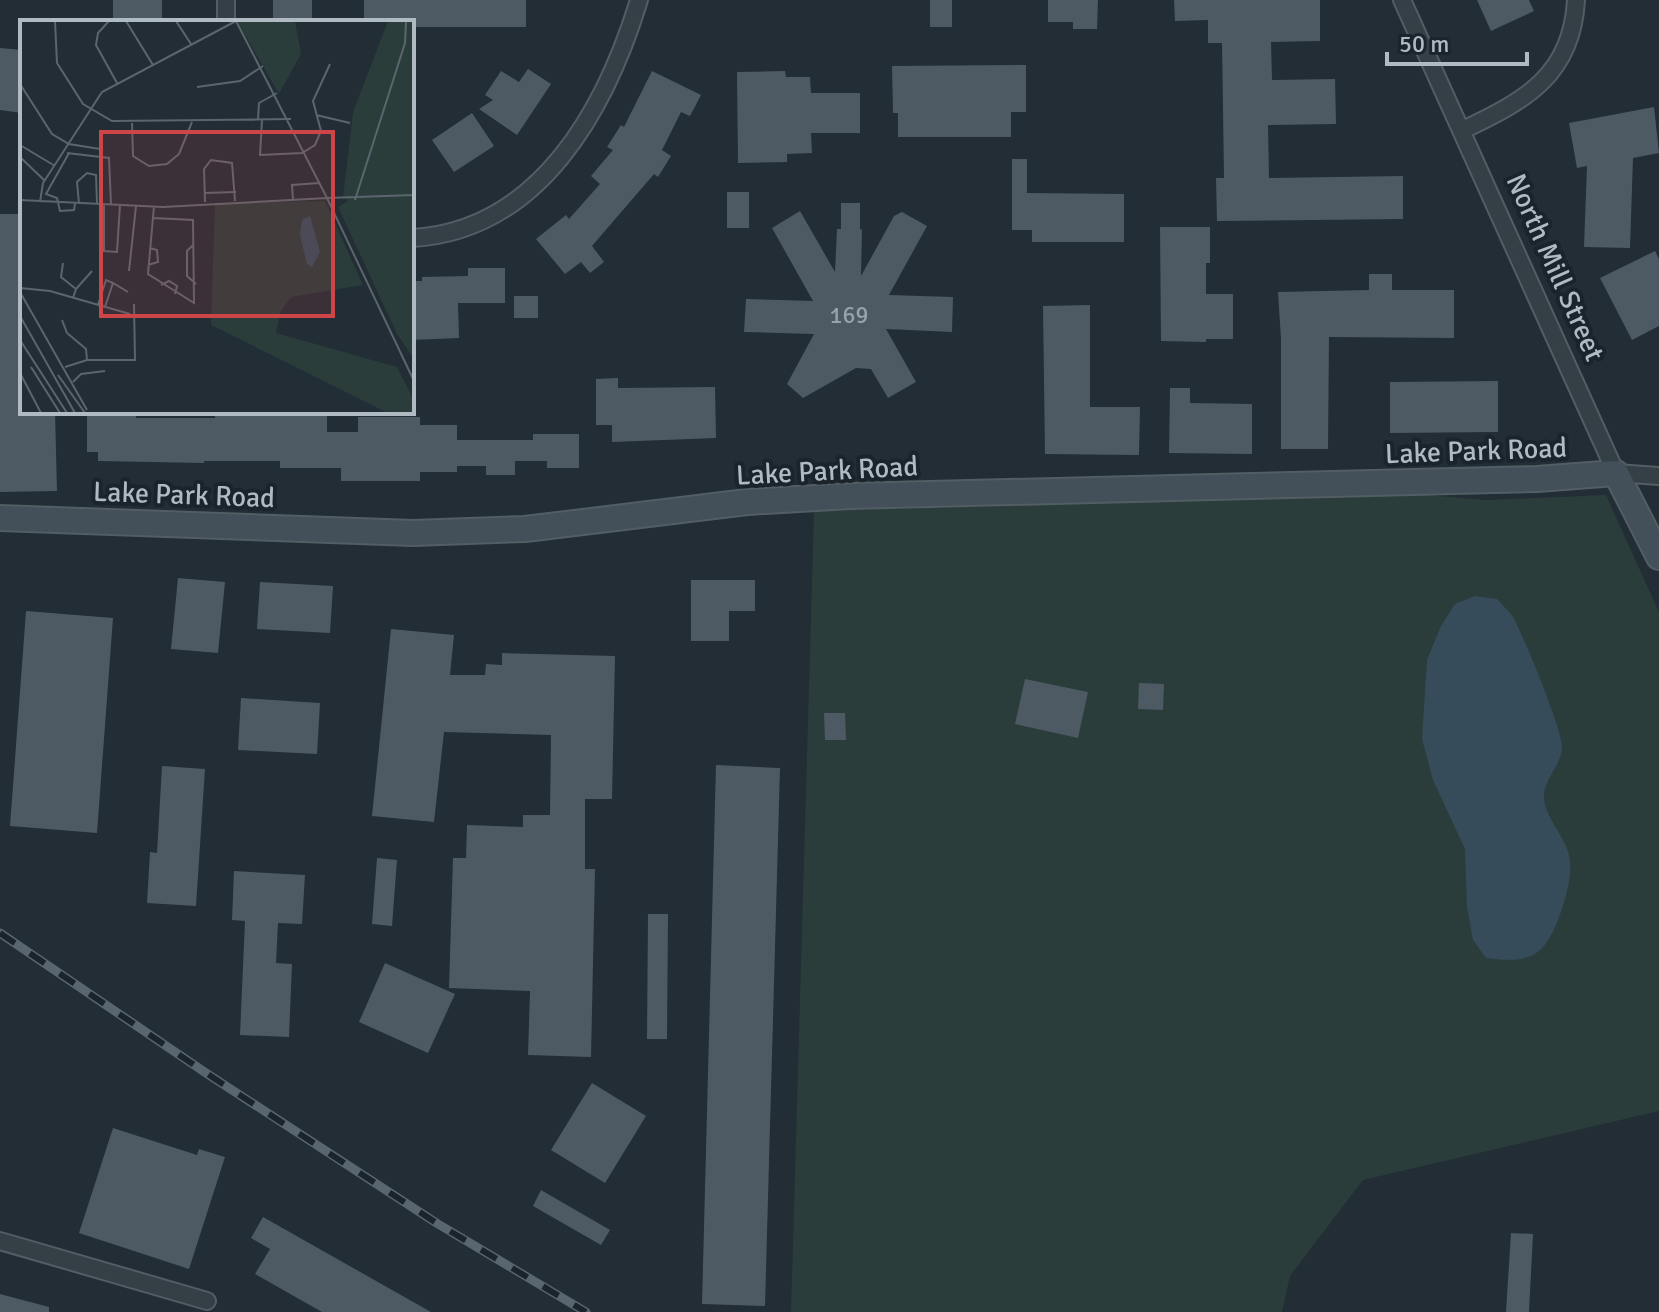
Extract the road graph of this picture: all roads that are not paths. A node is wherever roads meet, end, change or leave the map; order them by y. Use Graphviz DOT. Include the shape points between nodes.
graph roads {
  1 [pos="639,0"];
  2 [pos="1402,0"];
  3 [pos="1576,0"];
  4 [pos="1463,130"];
  5 [pos="414,238"];
  6 [pos="1616,473"];
  7 [pos="1659,476"];
  8 [pos="0,518"];
  9 [pos="1659,557"];
  10 [pos="0,1241"];
  11 [pos="207,1301"];
  1 -- 5 [label="street" via="596,106 561,160 522,197 472,225"];
  2 -- 4 [label="street, North Mill Street"];
  3 -- 4 [label="street" via="1570,36 1546,80 1522,101"];
  4 -- 6 [label="street, North Mill Street"];
  6 -- 7 [label="street, Lake Park Road"];
  6 -- 8 [label="main road, Lake Park Road" via="814,498 469,533"];
  6 -- 9 [label="main road, North Mill Street"];
  10 -- 11 [label="street"];
}
